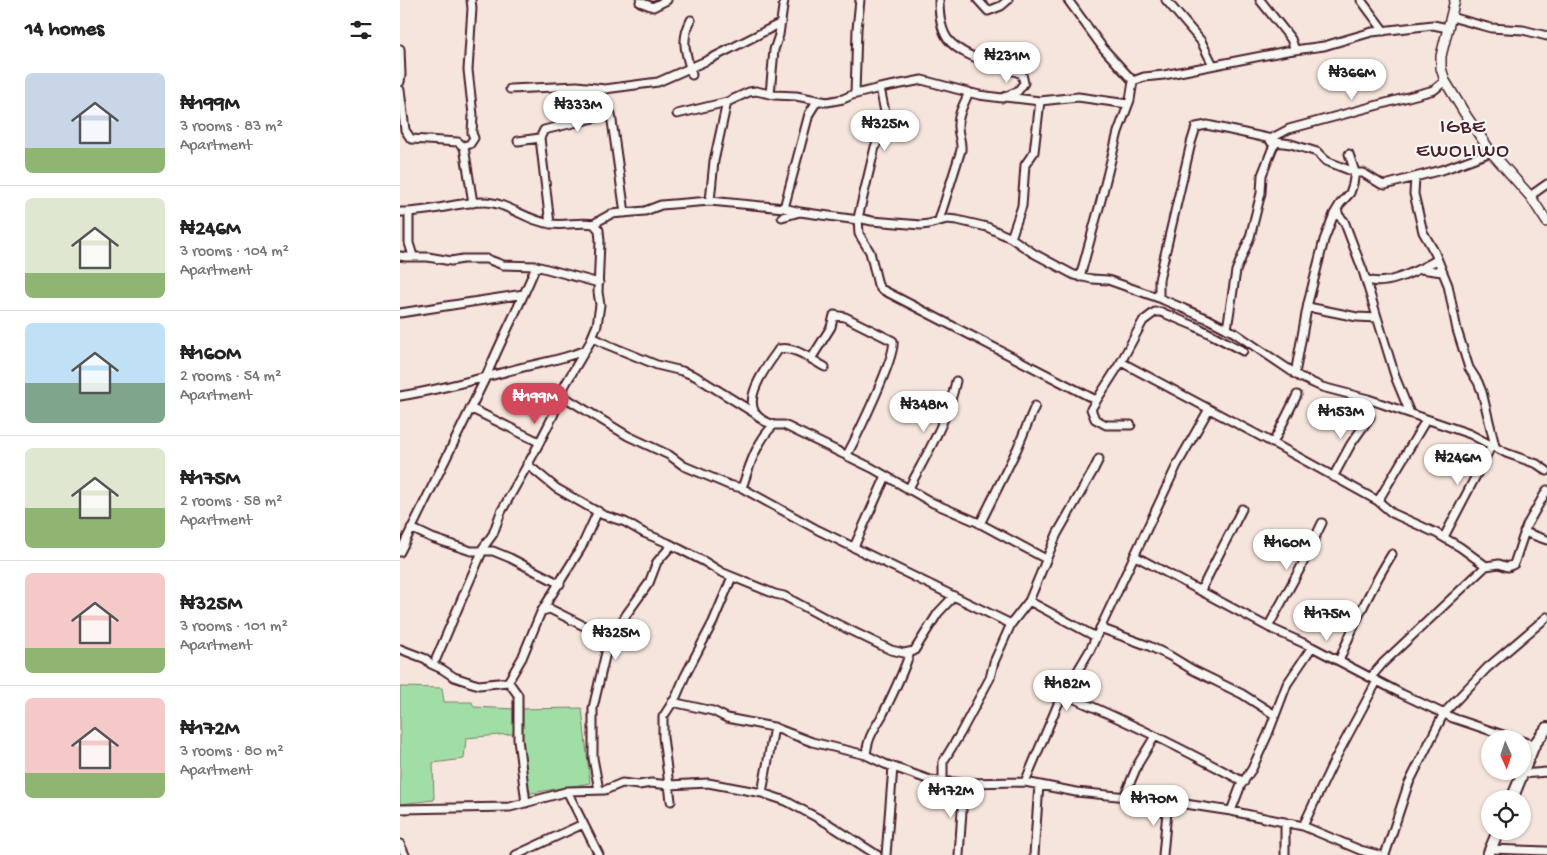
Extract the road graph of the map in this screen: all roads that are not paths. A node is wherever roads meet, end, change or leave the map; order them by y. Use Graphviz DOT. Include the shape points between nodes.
graph roads {
  1 [pos="471,0"];
  2 [pos="667,0"];
  3 [pos="784,0"];
  4 [pos="860,0"];
  5 [pos="939,0"];
  6 [pos="978,0"];
  7 [pos="1008,0"];
  8 [pos="1068,0"];
  9 [pos="1166,0"];
  10 [pos="1260,0"];
  11 [pos="1361,0"];
  12 [pos="1455,0"];
  13 [pos="640,2"];
  14 [pos="1451,17"];
  15 [pos="691,20"];
  16 [pos="781,23"];
  17 [pos="1448,28"];
  18 [pos="1384,31"];
  19 [pos="1547,36"];
  20 [pos="400,49"];
  21 [pos="1295,50"];
  22 [pos="1213,66"];
  23 [pos="691,72"];
  24 [pos="1133,81"];
  25 [pos="1445,81"];
  26 [pos="400,82"];
  27 [pos="880,88"];
  28 [pos="510,89"];
  29 [pos="400,90"];
  30 [pos="970,92"];
  31 [pos="770,94"];
  32 [pos="855,94"];
  33 [pos="1005,97"];
  34 [pos="817,101"];
  35 [pos="1040,101"];
  36 [pos="727,102"];
  37 [pos="1128,104"];
  38 [pos="677,114"];
  39 [pos="403,133"];
  40 [pos="540,138"];
  41 [pos="1270,139"];
  42 [pos="518,141"];
  43 [pos="1275,145"];
  44 [pos="464,146"];
  45 [pos="1492,152"];
  46 [pos="1350,154"];
  47 [pos="1355,172"];
  48 [pos="1414,177"];
  49 [pos="1547,184"];
  50 [pos="1530,196"];
  51 [pos="710,201"];
  52 [pos="473,203"];
  53 [pos="784,208"];
  54 [pos="400,212"];
  55 [pos="800,212"];
  56 [pos="625,213"];
  57 [pos="1336,214"];
  58 [pos="409,215"];
  59 [pos="782,218"];
  60 [pos="942,218"];
  61 [pos="858,219"];
  62 [pos="1547,222"];
  63 [pos="550,224"];
  64 [pos="592,224"];
  65 [pos="1011,238"];
  66 [pos="400,256"];
  67 [pos="413,256"];
  68 [pos="1437,260"];
  69 [pos="536,266"];
  70 [pos="1420,269"];
  71 [pos="1442,272"];
  72 [pos="1080,276"];
  73 [pos="1368,282"];
  74 [pos="599,283"];
  75 [pos="524,294"];
  76 [pos="1159,298"];
  77 [pos="1308,307"];
  78 [pos="400,313"];
  79 [pos="1378,318"];
  80 [pos="1228,329"];
  81 [pos="592,337"];
  82 [pos="583,351"];
  83 [pos="1243,352"];
  84 [pos="811,359"];
  85 [pos="1121,362"];
  86 [pos="825,367"];
  87 [pos="1295,374"];
  88 [pos="486,377"];
  89 [pos="956,381"];
  90 [pos="561,395"];
  91 [pos="1297,395"];
  92 [pos="400,396"];
  93 [pos="1096,400"];
  94 [pos="1035,406"];
  95 [pos="470,408"];
  96 [pos="1209,409"];
  97 [pos="1410,413"];
  98 [pos="756,414"];
  99 [pos="1370,417"];
  100 [pos="1426,420"];
  101 [pos="774,425"];
  102 [pos="1131,425"];
  103 [pos="539,442"];
  104 [pos="1273,443"];
  105 [pos="1493,446"];
  106 [pos="847,455"];
  107 [pos="1099,459"];
  108 [pos="527,464"];
  109 [pos="1547,471"];
  110 [pos="886,476"];
  111 [pos="1333,477"];
  112 [pos="742,488"];
  113 [pos="908,490"];
  114 [pos="1547,490"];
  115 [pos="1378,501"];
  116 [pos="1242,509"];
  117 [pos="598,511"];
  118 [pos="1322,523"];
  119 [pos="980,524"];
  120 [pos="411,528"];
  121 [pos="1524,532"];
  122 [pos="492,534"];
  123 [pos="1444,537"];
  124 [pos="1547,540"];
  125 [pos="672,545"];
  126 [pos="854,547"];
  127 [pos="493,551"];
  128 [pos="400,552"];
  129 [pos="481,552"];
  130 [pos="1392,554"];
  131 [pos="1135,556"];
  132 [pos="1046,559"];
  133 [pos="1486,566"];
  134 [pos="732,577"];
  135 [pos="560,584"];
  136 [pos="1201,590"];
  137 [pos="954,596"];
  138 [pos="1028,600"];
  139 [pos="549,605"];
  140 [pos="1547,617"];
  141 [pos="1011,624"];
  142 [pos="1268,627"];
  143 [pos="1100,628"];
  144 [pos="1096,637"];
  145 [pos="608,644"];
  146 [pos="1312,647"];
  147 [pos="400,649"];
  148 [pos="910,652"];
  149 [pos="436,659"];
  150 [pos="428,661"];
  151 [pos="1339,661"];
  152 [pos="442,668"];
  153 [pos="1374,679"];
  154 [pos="508,681"];
  155 [pos="1064,694"];
  156 [pos="672,702"];
  157 [pos="1444,713"];
  158 [pos="1276,715"];
  159 [pos="774,727"];
  160 [pos="1547,728"];
  161 [pos="1488,730"];
  162 [pos="1155,736"];
  163 [pos="1531,744"];
  164 [pos="1534,745"];
  165 [pos="1531,752"];
  166 [pos="866,755"];
  167 [pos="893,767"];
  168 [pos="1547,772"];
  169 [pos="1531,773"];
  170 [pos="943,782"];
  171 [pos="1025,782"];
  172 [pos="1244,782"];
  173 [pos="962,783"];
  174 [pos="669,785"];
  175 [pos="1039,785"];
  176 [pos="599,790"];
  177 [pos="567,791"];
  178 [pos="762,793"];
  179 [pos="1124,797"];
  180 [pos="671,801"];
  181 [pos="1168,801"];
  182 [pos="526,803"];
  183 [pos="400,809"];
  184 [pos="1231,811"];
  185 [pos="1285,822"];
  186 [pos="583,824"];
  187 [pos="1303,826"];
  188 [pos="1494,840"];
  189 [pos="400,844"];
  190 [pos="1547,851"];
  191 [pos="1360,852"];
  192 [pos="1489,852"];
  193 [pos="404,855"];
  194 [pos="516,855"];
  195 [pos="599,855"];
  196 [pos="877,855"];
  197 [pos="886,855"];
  198 [pos="959,855"];
  199 [pos="1034,855"];
  200 [pos="1164,855"];
  201 [pos="1285,855"];
  202 [pos="1379,855"];
  203 [pos="1386,855"];
  1 -- 44 [label="street" via="468,70 474,138"];
  2 -- 13 [label="street" via="653,7"];
  3 -- 16 [label="street"];
  4 -- 32 [label="street"];
  5 -- 33 [label="street" via="940,19 947,38 962,51 1022,74 1024,83 1018,91"];
  6 -- 7 [label="street" via="988,12"];
  8 -- 24 [label="street" via="1103,48"];
  9 -- 22 [label="street" via="1201,41"];
  10 -- 21 [label="street" via="1291,39"];
  11 -- 18 [label="street"];
  12 -- 14 [label="street"];
  14 -- 17 [label="street"];
  14 -- 19 [label="street" via="1490,28"];
  15 -- 23 [label="street" via="684,32 684,48"];
  16 -- 23 [label="street"];
  16 -- 31 [label="street" via="774,50"];
  17 -- 18 [label="street" via="1433,25"];
  17 -- 25 [label="street" via="1441,56"];
  18 -- 21 [label="street"];
  20 -- 26 [label="street"];
  21 -- 22 [label="street"];
  22 -- 24 [label="street" via="1144,76"];
  23 -- 28 [label="street" via="658,82 605,89 577,86"];
  24 -- 37 [label="street"];
  25 -- 41 [label="street" via="1434,90 1289,129"];
  25 -- 45 [label="street"];
  27 -- 30 [label="street" via="922,80"];
  27 -- 32 [label="street"];
  27 -- 61 [label="street" via="885,125 874,147"];
  29 -- 39 [label="street"];
  30 -- 33 [label="street"];
  30 -- 60 [label="street" via="958,118 962,144"];
  31 -- 34 [label="street"];
  31 -- 36 [label="street" via="750,92"];
  32 -- 34 [label="street" via="835,101"];
  33 -- 35 [label="street"];
  34 -- 53 [label="street" via="809,114"];
  35 -- 37 [label="street" via="1078,97"];
  35 -- 65 [label="street" via="1034,152 1025,165 1022,206"];
  36 -- 38 [label="street"];
  36 -- 51 [label="street" via="714,161"];
  37 -- 72 [label="street"];
  39 -- 44 [label="street" via="411,139 458,142"];
  40 -- 42 [label="street"];
  40 -- 56 [label="street" via="544,130 611,114"];
  40 -- 63 [label="street"];
  41 -- 43 [label="street"];
  41 -- 76 [label="street" via="1207,125 1196,127 1159,280"];
  43 -- 47 [label="street" via="1290,144 1317,152 1326,161"];
  43 -- 80 [label="street" via="1260,180 1261,193 1250,237 1236,271"];
  44 -- 52 [label="street"];
  45 -- 48 [label="street"];
  45 -- 50 [label="street"];
  46 -- 47 [label="street"];
  47 -- 48 [label="street" via="1385,185"];
  47 -- 57 [label="street" via="1350,192"];
  48 -- 68 [label="street" via="1414,194 1423,232"];
  49 -- 50 [label="street"];
  50 -- 62 [label="street"];
  51 -- 53 [label="street"];
  51 -- 56 [label="street" via="661,205"];
  52 -- 54 [label="street" via="431,211"];
  52 -- 63 [label="street" via="502,205"];
  53 -- 55 [label="street"];
  55 -- 59 [label="street"];
  55 -- 61 [label="street"];
  56 -- 64 [label="street" via="611,214"];
  57 -- 73 [label="street" via="1344,221"];
  57 -- 77 [label="street" via="1324,240"];
  58 -- 67 [label="street" via="408,243"];
  60 -- 61 [label="street" via="921,225"];
  60 -- 65 [label="street" via="987,227"];
  61 -- 93 [label="street" via="859,234 870,252 881,289"];
  63 -- 64 [label="street"];
  64 -- 74 [label="street" via="600,234"];
  65 -- 72 [label="street"];
  66 -- 67 [label="street"];
  67 -- 69 [label="street" via="447,261 487,259 503,265"];
  68 -- 70 [label="street"];
  68 -- 71 [label="street"];
  69 -- 74 [label="street"];
  69 -- 75 [label="street"];
  70 -- 71 [label="street"];
  70 -- 73 [label="street" via="1387,280"];
  71 -- 105 [label="street" via="1469,368 1482,392"];
  72 -- 76 [label="street" via="1108,280"];
  73 -- 79 [label="street"];
  74 -- 81 [label="street" via="600,305"];
  75 -- 78 [label="street"];
  75 -- 88 [label="street"];
  76 -- 80 [label="street"];
  77 -- 79 [label="street"];
  77 -- 87 [label="street"];
  79 -- 97 [label="street"];
  80 -- 87 [label="street"];
  81 -- 82 [label="street"];
  81 -- 98 [label="street" via="657,365 695,376"];
  82 -- 88 [label="street" via="565,359"];
  82 -- 90 [label="street"];
  83 -- 85 [label="street" via="1197,327 1155,312 1143,321"];
  84 -- 86 [label="street"];
  84 -- 98 [label="street" via="793,350 779,349 760,375 753,400"];
  84 -- 106 [label="street" via="831,327 834,315 845,317 892,341 893,348 877,390"];
  85 -- 93 [label="street"];
  85 -- 96 [label="street"];
  87 -- 97 [label="street" via="1322,387"];
  88 -- 92 [label="street"];
  88 -- 95 [label="street"];
  89 -- 113 [label="street" via="944,418"];
  90 -- 103 [label="street"];
  90 -- 112 [label="street" via="684,466"];
  91 -- 104 [label="street"];
  93 -- 102 [label="street" via="1091,409 1095,419 1106,425"];
  94 -- 119 [label="street"];
  95 -- 103 [label="street"];
  95 -- 120 [label="street"];
  96 -- 104 [label="street"];
  96 -- 131 [label="street" via="1177,465"];
  97 -- 100 [label="street"];
  98 -- 101 [label="street"];
  99 -- 111 [label="street"];
  100 -- 105 [label="street" via="1470,434"];
  100 -- 115 [label="street"];
  101 -- 106 [label="street" via="784,425"];
  101 -- 112 [label="street" via="750,462"];
  103 -- 108 [label="street"];
  104 -- 111 [label="street"];
  105 -- 109 [label="street"];
  105 -- 123 [label="street"];
  106 -- 110 [label="street"];
  107 -- 132 [label="street"];
  108 -- 117 [label="street" via="556,488"];
  108 -- 122 [label="street"];
  110 -- 113 [label="street"];
  110 -- 126 [label="street"];
  111 -- 115 [label="street"];
  112 -- 126 [label="street"];
  113 -- 119 [label="street"];
  114 -- 121 [label="street"];
  115 -- 123 [label="street" via="1392,513"];
  116 -- 136 [label="street"];
  117 -- 125 [label="street"];
  117 -- 135 [label="street"];
  118 -- 142 [label="street" via="1302,567"];
  119 -- 132 [label="street"];
  120 -- 128 [label="street"];
  120 -- 129 [label="street" via="432,538"];
  121 -- 124 [label="street"];
  121 -- 133 [label="street" via="1516,560 1511,566"];
  122 -- 127 [label="street"];
  122 -- 129 [label="street"];
  123 -- 133 [label="street"];
  125 -- 134 [label="street"];
  125 -- 145 [label="street" via="657,562 649,583"];
  126 -- 137 [label="street"];
  127 -- 129 [label="street"];
  127 -- 135 [label="street"];
  129 -- 149 [label="street"];
  130 -- 151 [label="street" via="1357,617"];
  131 -- 136 [label="street"];
  131 -- 143 [label="street"];
  132 -- 138 [label="street"];
  133 -- 153 [label="street" via="1383,663"];
  134 -- 148 [label="street" via="784,596 891,650 904,654"];
  134 -- 156 [label="street"];
  135 -- 139 [label="street"];
  136 -- 142 [label="street"];
  137 -- 141 [label="street"];
  137 -- 148 [label="street" via="938,613 917,648"];
  138 -- 141 [label="street"];
  138 -- 144 [label="street"];
  139 -- 145 [label="street" via="594,631"];
  139 -- 154 [label="street" via="542,611 522,658"];
  140 -- 157 [label="street" via="1487,668"];
  141 -- 170 [label="street" via="990,678 943,762"];
  142 -- 146 [label="street"];
  143 -- 144 [label="street"];
  143 -- 158 [label="street" via="1170,656"];
  144 -- 155 [label="street"];
  145 -- 176 [label="street" via="593,708 593,758"];
  146 -- 151 [label="street"];
  146 -- 158 [label="street" via="1287,684"];
  147 -- 150 [label="street"];
  148 -- 166 [label="street" via="868,738"];
  149 -- 150 [label="street"];
  149 -- 152 [label="street"];
  150 -- 152 [label="street"];
  151 -- 153 [label="street"];
  152 -- 154 [label="street" via="454,677 479,685"];
  153 -- 157 [label="street"];
  153 -- 187 [label="street"];
  154 -- 182 [label="street" via="518,695 518,739"];
  155 -- 162 [label="street"];
  155 -- 171 [label="street"];
  156 -- 159 [label="street"];
  156 -- 174 [label="street" via="663,717 662,726"];
  157 -- 161 [label="street"];
  157 -- 203 [label="street" via="1408,785"];
  158 -- 172 [label="street"];
  159 -- 166 [label="street" via="812,742"];
  159 -- 178 [label="street"];
  160 -- 164 [label="main road"];
  162 -- 172 [label="street"];
  162 -- 179 [label="street"];
  163 -- 164 [label="street"];
  164 -- 165 [label="main road"];
  166 -- 167 [label="street"];
  167 -- 170 [label="street" via="917,777"];
  167 -- 197 [label="street"];
  168 -- 169 [label="street"];
  170 -- 173 [label="street"];
  171 -- 173 [label="street"];
  171 -- 175 [label="street"];
  172 -- 184 [label="street"];
  173 -- 198 [label="street"];
  174 -- 176 [label="street" via="622,784"];
  174 -- 178 [label="street" via="708,783"];
  174 -- 180 [label="street"];
  175 -- 179 [label="street"];
  175 -- 199 [label="street"];
  176 -- 177 [label="street"];
  177 -- 182 [label="street"];
  177 -- 186 [label="street"];
  178 -- 196 [label="street" via="786,801 827,823"];
  179 -- 181 [label="street"];
  181 -- 184 [label="street"];
  181 -- 200 [label="street"];
  182 -- 183 [label="street" via="481,809"];
  184 -- 185 [label="street"];
  185 -- 187 [label="street"];
  185 -- 201 [label="street"];
  186 -- 194 [label="street"];
  186 -- 195 [label="street"];
  187 -- 191 [label="street"];
  188 -- 192 [label="main road"];
  189 -- 193 [label="street"];
  190 -- 192 [label="street"];
  191 -- 202 [label="street"];
}
